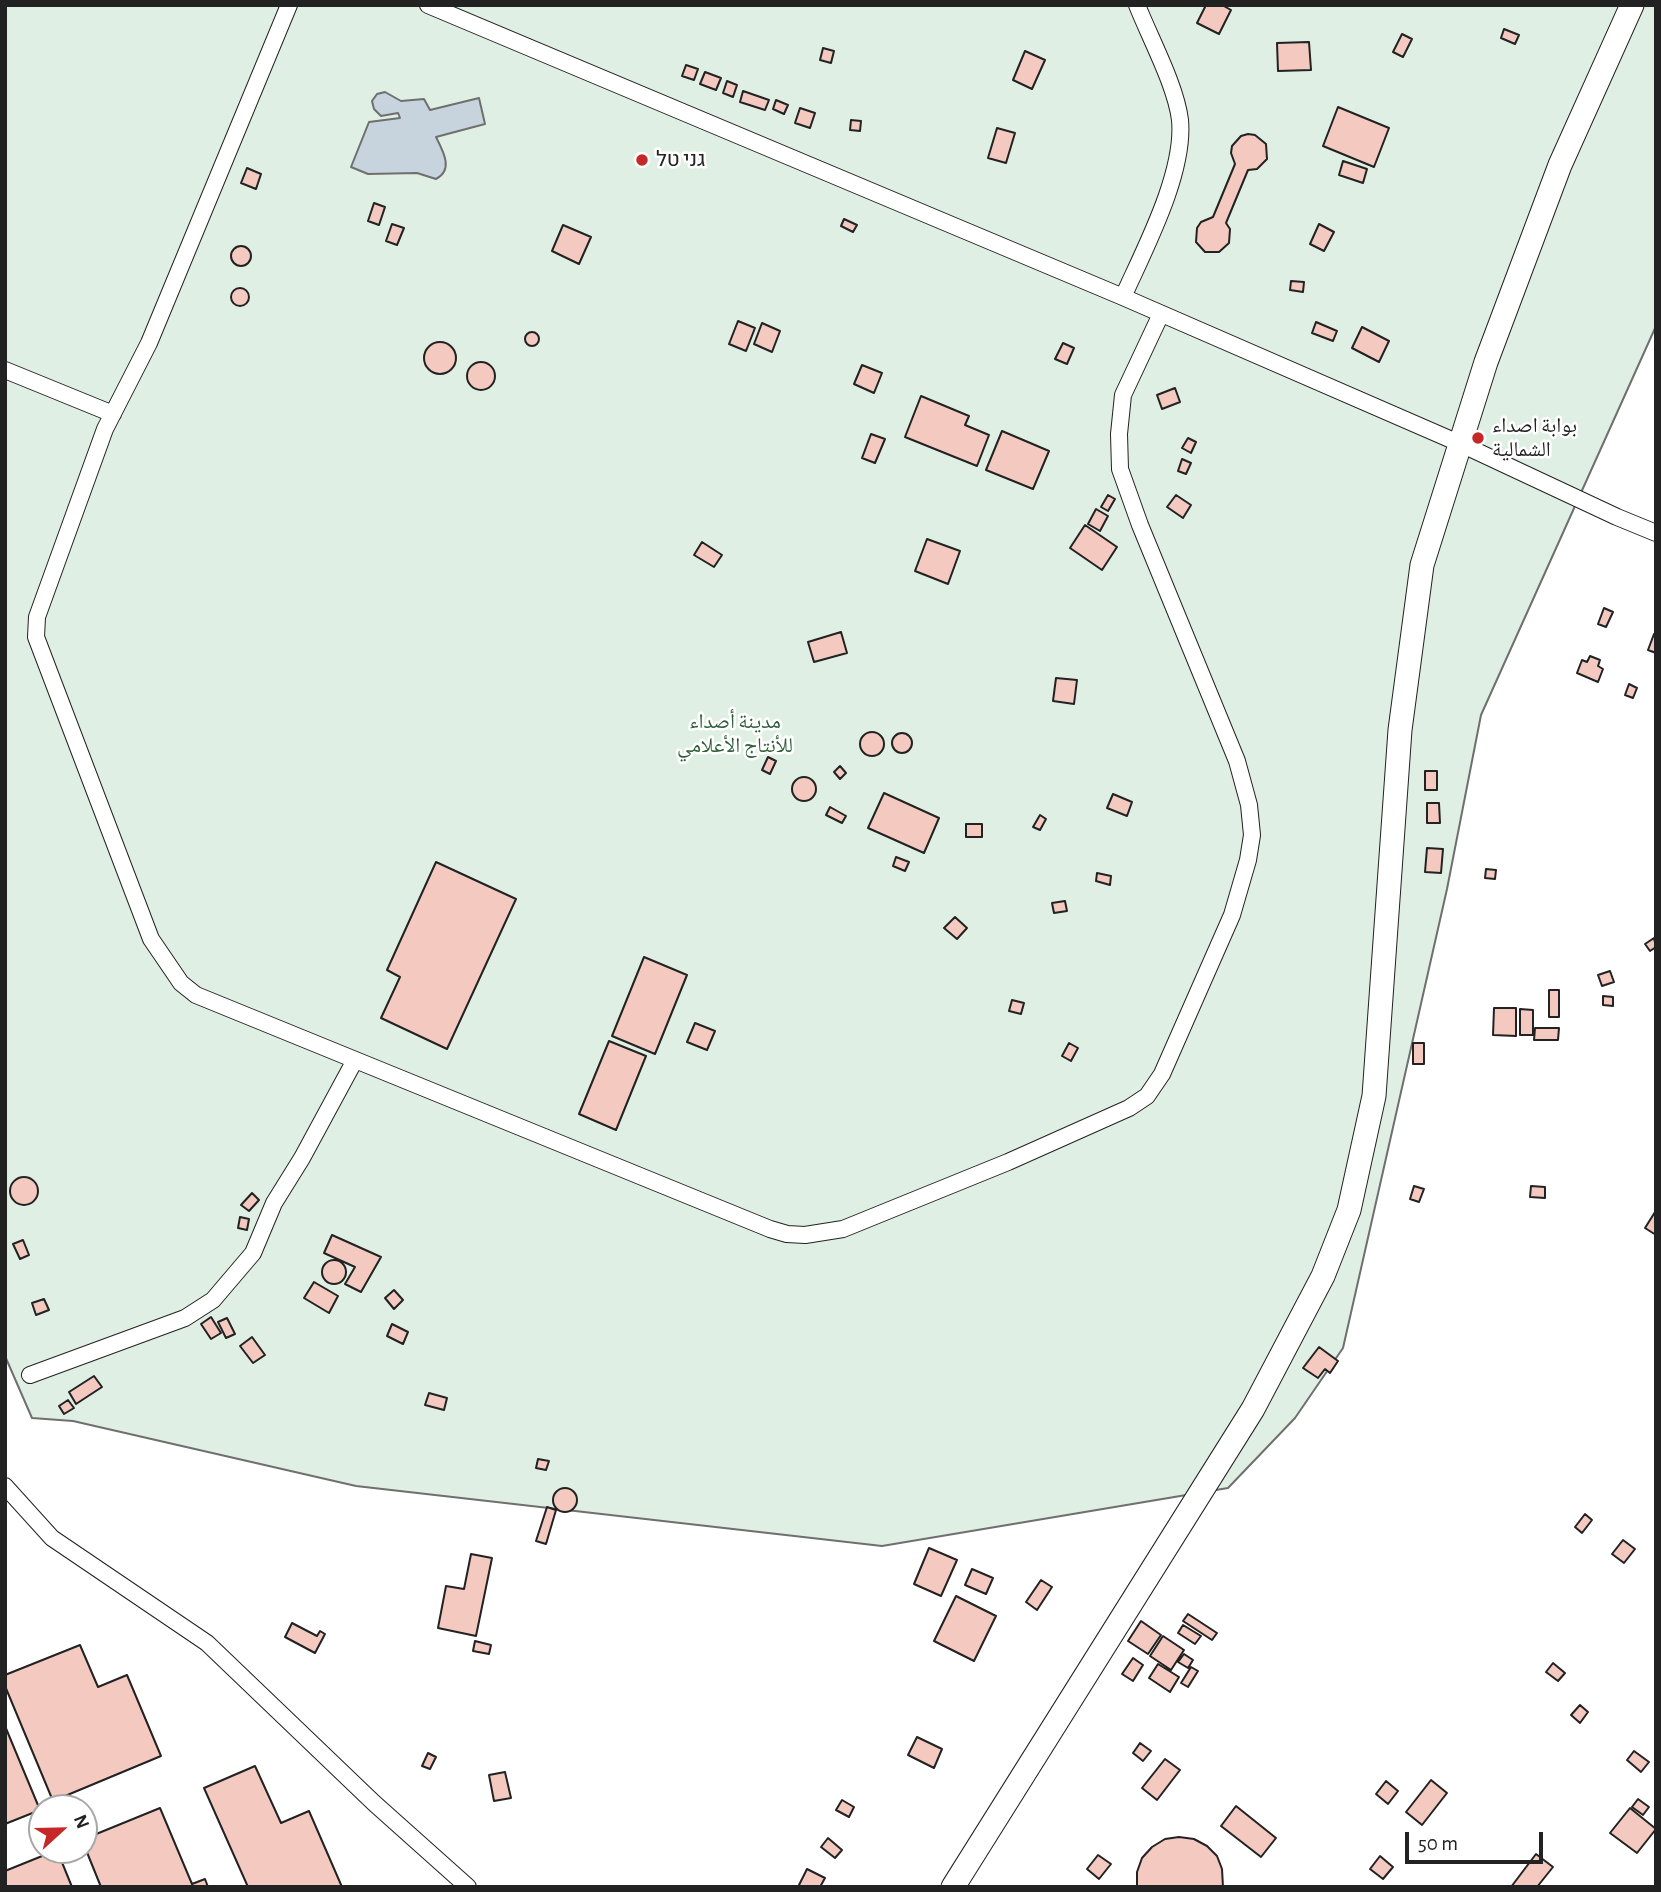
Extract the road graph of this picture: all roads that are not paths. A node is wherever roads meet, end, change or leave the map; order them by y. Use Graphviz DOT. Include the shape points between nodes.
graph roads {
  1 [pos="289,5"];
  2 [pos="428,5"];
  3 [pos="1137,5"];
  4 [pos="1632,5"];
  5 [pos="1124,297"];
  6 [pos="1161,314"];
  7 [pos="5,370"];
  8 [pos="113,414"];
  9 [pos="1461,444"];
  10 [pos="1656,533"];
  11 [pos="355,1060"];
  12 [pos="30,1375"];
  13 [pos="5,1486"];
  14 [pos="468,1887"];
  15 [pos="953,1887"];
  1 -- 8 [label="street" via="149,343"];
  2 -- 5 [label="street"];
  3 -- 5 [label="street" via="1175,99 1180,141 1177,163"];
  4 -- 9 [label="main road" via="1560,165 1486,362"];
  5 -- 6 [label="street"];
  6 -- 9 [label="street"];
  6 -- 11 [label="street" via="1124,395 1120,469 1237,761 1252,835 1232,915 1147,1096 1008,1162 856,1224 805,1235 769,1229"];
  7 -- 8 [label="street"];
  8 -- 11 [label="street" via="37,617 36,637 151,939 181,983 196,995"];
  9 -- 10 [label="street"];
  9 -- 15 [label="main road" via="1422,565 1400,730 1374,1096 1349,1210 1323,1276 1253,1409"];
  11 -- 12 [label="street" via="274,1203 253,1253 213,1300 185,1318"];
  13 -- 14 [label="street" via="52,1538 207,1643"];
}
